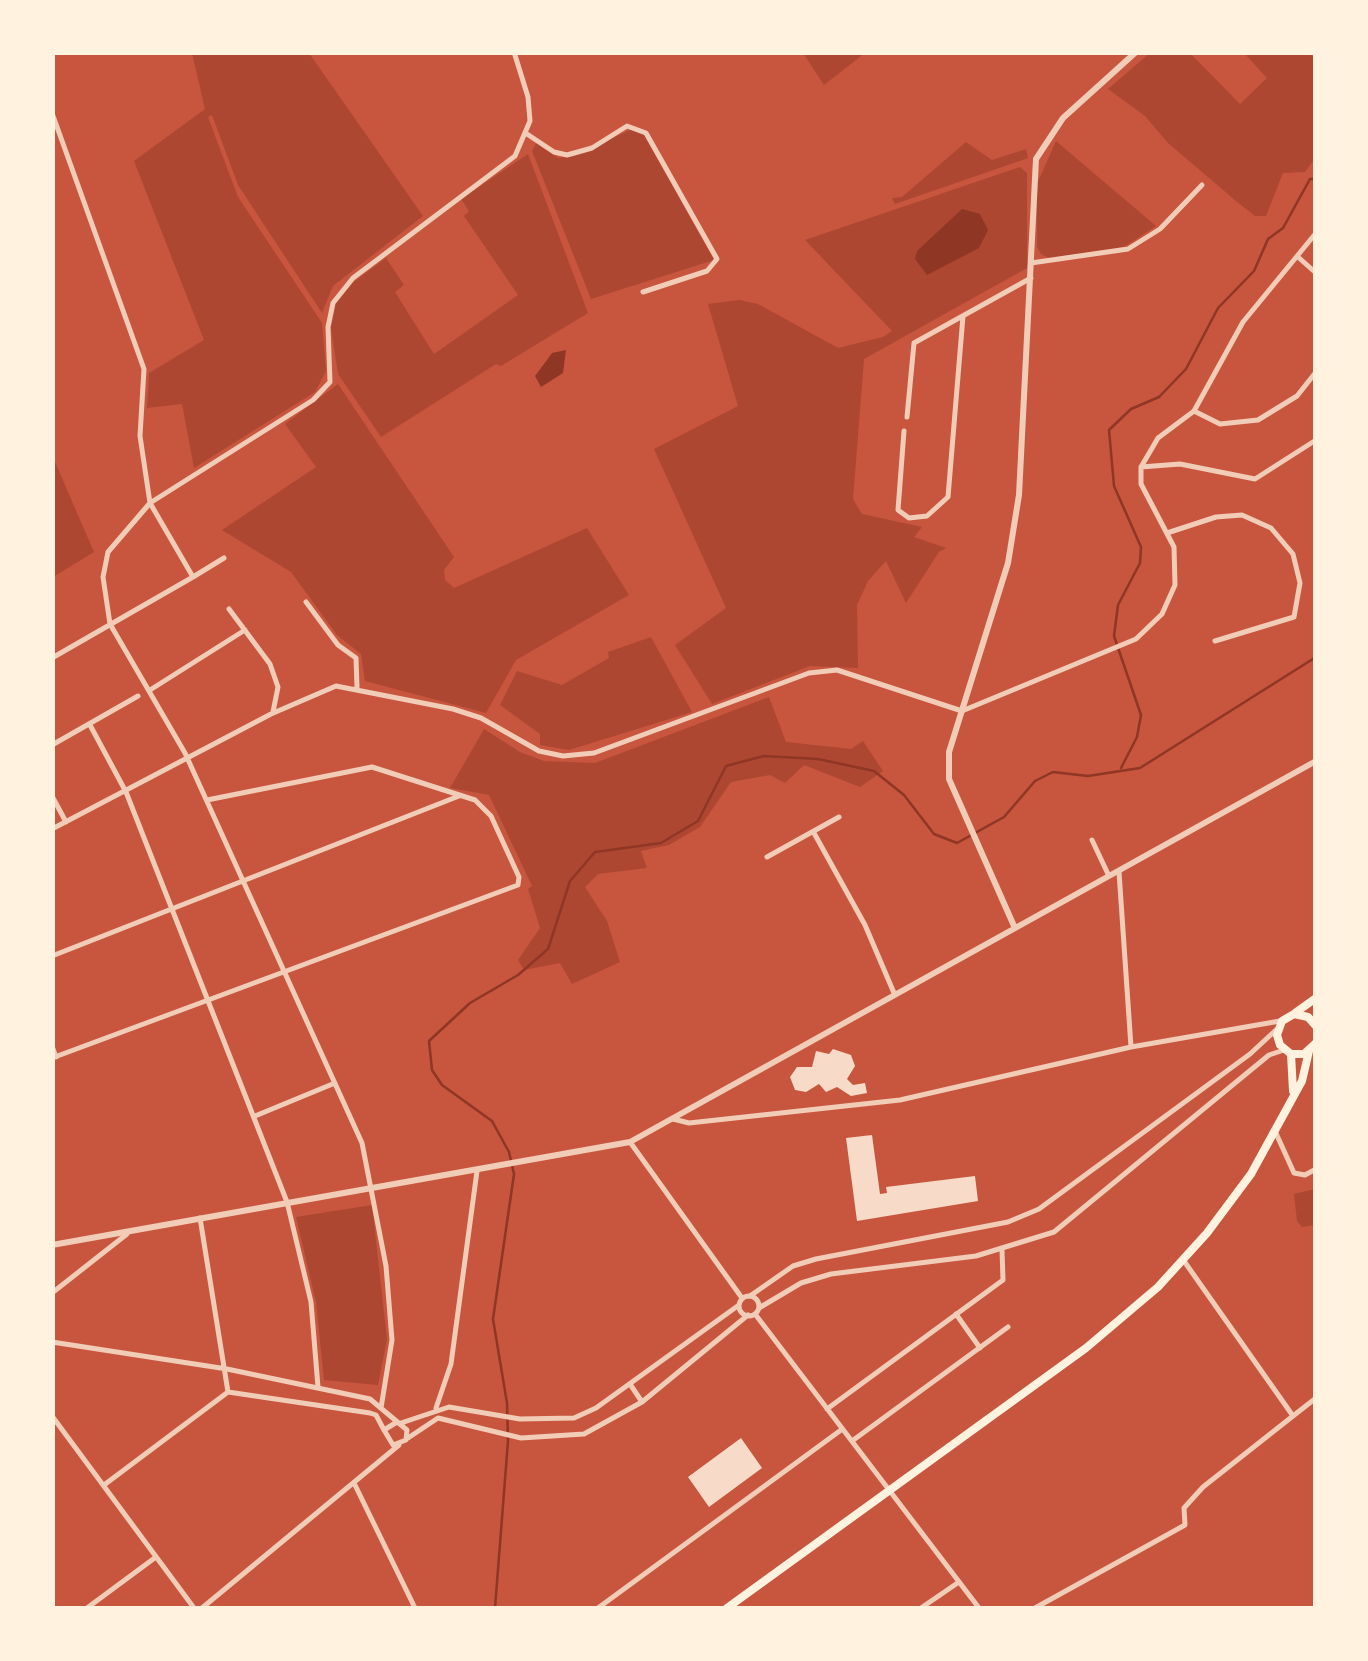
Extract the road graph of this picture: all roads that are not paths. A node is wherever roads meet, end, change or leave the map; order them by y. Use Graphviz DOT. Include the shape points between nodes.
graph roads {
  1 [pos="514,52"];
  2 [pos="1136,52"];
  3 [pos="52,113"];
  4 [pos="527,134"];
  5 [pos="1202,185"];
  6 [pos="1316,233"];
  7 [pos="1298,257"];
  8 [pos="1031,263"];
  9 [pos="1316,273"];
  10 [pos="1030,278"];
  11 [pos="644,292"];
  12 [pos="963,316"];
  13 [pos="1316,372"];
  14 [pos="1194,411"];
  15 [pos="907,417"];
  16 [pos="904,431"];
  17 [pos="1316,440"];
  18 [pos="1141,467"];
  19 [pos="150,503"];
  20 [pos="1166,533"];
  21 [pos="224,558"];
  22 [pos="194,577"];
  23 [pos="306,602"];
  24 [pos="230,609"];
  25 [pos="110,624"];
  26 [pos="245,630"];
  27 [pos="1216,642"];
  28 [pos="52,658"];
  29 [pos="357,687"];
  30 [pos="150,690"];
  31 [pos="138,696"];
  32 [pos="962,712"];
  33 [pos="271,714"];
  34 [pos="90,725"];
  35 [pos="52,745"];
  36 [pos="188,758"];
  37 [pos="1316,761"];
  38 [pos="126,792"];
  39 [pos="52,796"];
  40 [pos="460,796"];
  41 [pos="207,800"];
  42 [pos="839,817"];
  43 [pos="66,822"];
  44 [pos="52,829"];
  45 [pos="814,833"];
  46 [pos="1092,840"];
  47 [pos="767,857"];
  48 [pos="1118,869"];
  49 [pos="1108,874"];
  50 [pos="245,883"];
  51 [pos="174,911"];
  52 [pos="1014,926"];
  53 [pos="52,956"];
  54 [pos="286,975"];
  55 [pos="894,994"];
  56 [pos="1316,998"];
  57 [pos="212,1002"];
  58 [pos="1294,1014"];
  59 [pos="1315,1021"];
  60 [pos="1279,1025"];
  61 [pos="1248,1028"];
  62 [pos="1265,1038"];
  63 [pos="52,1046"];
  64 [pos="1130,1047"];
  65 [pos="1312,1047"];
  66 [pos="1288,1052"];
  67 [pos="54,1058"];
  68 [pos="336,1083"];
  69 [pos="1293,1096"];
  70 [pos="254,1116"];
  71 [pos="673,1118"];
  72 [pos="1276,1132"];
  73 [pos="630,1142"];
  74 [pos="1316,1169"];
  75 [pos="477,1171"];
  76 [pos="372,1186"];
  77 [pos="287,1202"];
  78 [pos="200,1218"];
  79 [pos="128,1234"];
  80 [pos="52,1245"];
  81 [pos="1002,1250"];
  82 [pos="1184,1261"];
  83 [pos="52,1293"];
  84 [pos="744,1300"];
  85 [pos="754,1312"];
  86 [pos="956,1314"];
  87 [pos="1008,1327"];
  88 [pos="694,1337"];
  89 [pos="52,1342"];
  90 [pos="980,1348"];
  91 [pos="705,1352"];
  92 [pos="227,1370"];
  93 [pos="630,1384"];
  94 [pos="318,1388"];
  95 [pos="228,1392"];
  96 [pos="1316,1398"];
  97 [pos="642,1402"];
  98 [pos="381,1408"];
  99 [pos="436,1408"];
  100 [pos="826,1408"];
  101 [pos="52,1416"];
  102 [pos="1293,1416"];
  103 [pos="399,1422"];
  104 [pos="842,1429"];
  105 [pos="384,1430"];
  106 [pos="403,1442"];
  107 [pos="852,1442"];
  108 [pos="355,1484"];
  109 [pos="104,1485"];
  110 [pos="890,1492"];
  111 [pos="156,1558"];
  112 [pos="958,1582"];
  113 [pos="87,1608"];
  114 [pos="194,1608"];
  115 [pos="202,1608"];
  116 [pos="414,1608"];
  117 [pos="598,1608"];
  118 [pos="726,1608"];
  119 [pos="921,1608"];
  120 [pos="979,1608"];
  121 [pos="1035,1608"];
  1 -- 4 [label="street" via="528,97"];
  2 -- 8 [label="street" via="1038,150"];
  3 -- 19 [label="street" via="144,368 140,436"];
  4 -- 11 [label="street" via="568,155 626,126 646,133 716,260 707,271"];
  4 -- 19 [label="street" via="515,156 354,278 333,304 330,382 313,400"];
  5 -- 8 [label="street" via="1160,228 1128,248"];
  6 -- 7 [label="street"];
  7 -- 9 [label="street"];
  7 -- 14 [label="street" via="1243,322"];
  8 -- 10 [label="street"];
  10 -- 12 [label="street"];
  10 -- 32 [label="street" via="1019,496 1008,563"];
  12 -- 15 [label="street" via="914,343"];
  12 -- 16 [label="street" via="948,496 927,516 909,518 898,510"];
  13 -- 14 [label="street" via="1297,396 1258,420 1220,424"];
  14 -- 18 [label="street" via="1158,438"];
  17 -- 18 [label="street" via="1256,478 1180,464"];
  18 -- 20 [label="street" via="1141,484"];
  19 -- 22 [label="street"];
  19 -- 25 [label="street" via="108,552 103,577"];
  20 -- 27 [label="street" via="1236,514 1271,528 1293,554 1300,583 1294,617"];
  20 -- 32 [label="street" via="1174,546 1176,585 1162,614 1136,638"];
  21 -- 22 [label="street"];
  22 -- 25 [label="street"];
  23 -- 29 [label="street" via="338,646 356,658"];
  24 -- 26 [label="street"];
  25 -- 28 [label="street"];
  25 -- 30 [label="street"];
  26 -- 30 [label="street"];
  26 -- 33 [label="street" via="275,676 278,704"];
  29 -- 32 [label="street" via="481,718 539,752 563,756 594,753 809,673 837,670"];
  29 -- 33 [label="street" via="322,690"];
  30 -- 36 [label="street"];
  31 -- 34 [label="street"];
  32 -- 52 [label="street" via="948,764 961,810"];
  33 -- 36 [label="street"];
  34 -- 35 [label="street"];
  34 -- 38 [label="street"];
  36 -- 38 [label="street"];
  36 -- 41 [label="street"];
  37 -- 48 [label="street"];
  38 -- 43 [label="street"];
  38 -- 51 [label="street"];
  39 -- 43 [label="street"];
  40 -- 41 [label="street" via="372,767"];
  40 -- 50 [label="street"];
  40 -- 54 [label="street" via="491,816 519,877 513,890"];
  41 -- 50 [label="street"];
  42 -- 45 [label="street"];
  43 -- 44 [label="street"];
  45 -- 47 [label="street"];
  45 -- 55 [label="street"];
  46 -- 49 [label="street"];
  48 -- 49 [label="street"];
  48 -- 64 [label="street"];
  49 -- 52 [label="street"];
  50 -- 51 [label="street"];
  50 -- 54 [label="street"];
  51 -- 53 [label="street"];
  51 -- 57 [label="street"];
  52 -- 55 [label="street"];
  54 -- 57 [label="street"];
  54 -- 68 [label="street"];
  55 -- 71 [label="street"];
  56 -- 58 [label="main road"];
  57 -- 67 [label="street"];
  57 -- 70 [label="street"];
  58 -- 59 [label="main road"];
  58 -- 60 [label="main road"];
  60 -- 61 [label="street"];
  60 -- 62 [label="street"];
  60 -- 66 [label="main road"];
  61 -- 62 [label="street" via="1262,1030"];
  61 -- 64 [label="street"];
  62 -- 84 [label="street" via="1040,1209 1008,1222 816,1259"];
  63 -- 67 [label="street"];
  64 -- 71 [label="street" via="894,1101 688,1123"];
  65 -- 66 [label="main road"];
  65 -- 69 [label="main road"];
  66 -- 69 [label="main road"];
  66 -- 81 [label="street" via="1269,1055 1054,1232"];
  68 -- 70 [label="street"];
  68 -- 76 [label="street"];
  69 -- 72 [label="main road"];
  70 -- 77 [label="street"];
  71 -- 73 [label="street"];
  72 -- 74 [label="street" via="1294,1173"];
  72 -- 82 [label="main road"];
  73 -- 75 [label="street"];
  73 -- 84 [label="street"];
  75 -- 76 [label="street"];
  75 -- 99 [label="street" via="451,1364"];
  76 -- 77 [label="street"];
  76 -- 98 [label="street" via="392,1340"];
  77 -- 78 [label="street"];
  77 -- 94 [label="street" via="311,1302"];
  78 -- 79 [label="street"];
  78 -- 92 [label="street"];
  79 -- 80 [label="street"];
  79 -- 83 [label="street"];
  81 -- 85 [label="street" via="831,1274 800,1283"];
  81 -- 86 [label="street" via="1003,1280"];
  82 -- 102 [label="street"];
  82 -- 110 [label="main road" via="1110,1330"];
  84 -- 85 [label="street"];
  84 -- 85 [label="street" via="757,1299"];
  84 -- 88 [label="street"];
  85 -- 91 [label="street"];
  85 -- 100 [label="street"];
  86 -- 90 [label="street"];
  86 -- 100 [label="street"];
  87 -- 90 [label="street"];
  88 -- 91 [label="street"];
  88 -- 93 [label="street"];
  89 -- 92 [label="street"];
  90 -- 107 [label="street"];
  91 -- 97 [label="street"];
  92 -- 94 [label="street"];
  92 -- 95 [label="street"];
  93 -- 97 [label="street"];
  93 -- 99 [label="street" via="574,1418 520,1420"];
  94 -- 98 [label="street" via="370,1399"];
  95 -- 105 [label="street" via="370,1413"];
  95 -- 109 [label="street"];
  96 -- 102 [label="street"];
  97 -- 106 [label="street" via="584,1434 520,1438 438,1418"];
  98 -- 103 [label="street"];
  99 -- 103 [label="street"];
  100 -- 104 [label="street"];
  101 -- 109 [label="street"];
  102 -- 121 [label="street" via="1204,1487 1184,1508 1185,1525"];
  103 -- 105 [label="street"];
  103 -- 106 [label="street" via="407,1430"];
  104 -- 107 [label="street"];
  104 -- 117 [label="street"];
  105 -- 106 [label="street" via="387,1442"];
  106 -- 108 [label="street"];
  107 -- 110 [label="street"];
  108 -- 115 [label="street"];
  108 -- 116 [label="street"];
  109 -- 111 [label="street"];
  110 -- 112 [label="street"];
  110 -- 118 [label="main road"];
  111 -- 113 [label="street"];
  111 -- 114 [label="street"];
  112 -- 119 [label="street"];
  112 -- 120 [label="street"];
}
